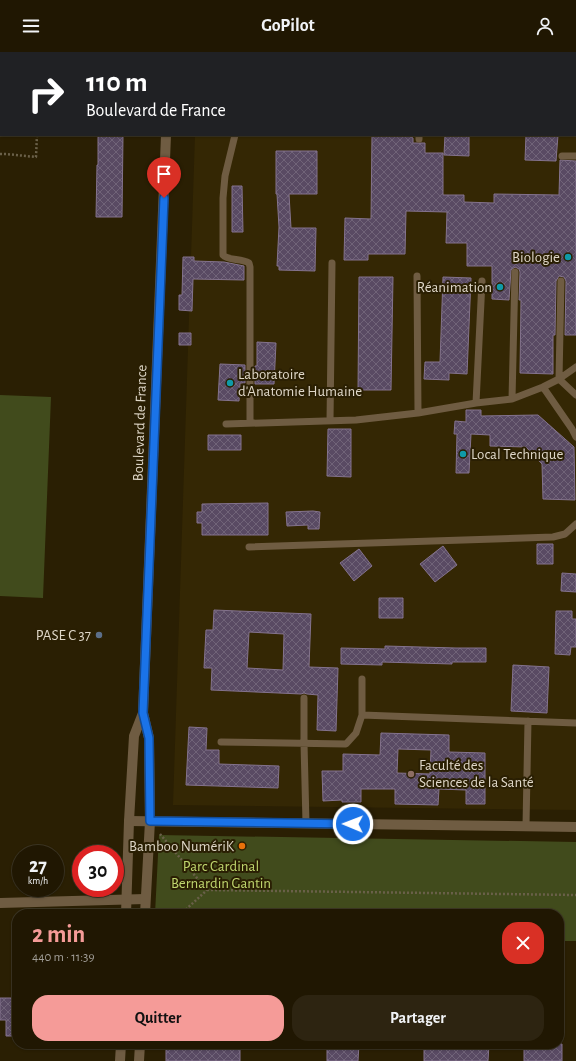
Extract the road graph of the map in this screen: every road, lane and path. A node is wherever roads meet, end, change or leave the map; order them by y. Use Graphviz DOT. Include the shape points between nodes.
graph roads {
  1 [pos="37,136"];
  2 [pos="166,136"];
  3 [pos="235,136"];
  4 [pos="0,154"];
  5 [pos="562,156"];
  6 [pos="576,156"];
  7 [pos="332,263"];
  8 [pos="515,272"];
  9 [pos="417,276"];
  10 [pos="482,281"];
  11 [pos="561,281"];
  12 [pos="576,367"];
  13 [pos="559,379"];
  14 [pos="543,387"];
  15 [pos="576,395"];
  16 [pos="512,399"];
  17 [pos="476,403"];
  18 [pos="418,413"];
  19 [pos="330,421"];
  20 [pos="250,423"];
  21 [pos="226,424"];
  22 [pos="576,437"];
  23 [pos="576,524"];
  24 [pos="249,547"];
  25 [pos="362,679"];
  26 [pos="304,698"];
  27 [pos="143,713"];
  28 [pos="362,715"];
  29 [pos="528,721"];
  30 [pos="576,723"];
  31 [pos="221,742"];
  32 [pos="304,743"];
  33 [pos="129,821"];
  34 [pos="150,821"];
  35 [pos="306,823"];
  36 [pos="526,826"];
  37 [pos="576,827"];
  38 [pos="207,890"];
  39 [pos="576,895"];
  40 [pos="127,899"];
  41 [pos="145,899"];
  42 [pos="0,903"];
  43 [pos="126,909"];
  44 [pos="145,909"];
  45 [pos="186,909"];
  46 [pos="121,1049"];
  47 [pos="140,1049"];
  48 [pos="120,1061"];
  49 [pos="139,1061"];
  1 -- 4 [label="path" via="36,157"];
  2 -- 27 [label="street, Boulevard de France"];
  3 -- 20 [label="lane" via="225,176 223,255 226,258 244,260 250,267"];
  5 -- 6 [label="lane"];
  7 -- 19 [label="lane"];
  8 -- 16 [label="lane"];
  9 -- 18 [label="lane"];
  10 -- 17 [label="lane"];
  11 -- 13 [label="lane"];
  12 -- 13 [label="lane"];
  13 -- 14 [label="lane"];
  13 -- 15 [label="lane"];
  14 -- 16 [label="lane"];
  14 -- 22 [label="lane"];
  16 -- 17 [label="lane"];
  17 -- 18 [label="lane"];
  18 -- 19 [label="lane"];
  19 -- 20 [label="lane"];
  20 -- 21 [label="lane"];
  23 -- 24 [label="lane" via="565,534 553,536"];
  25 -- 28 [label="lane"];
  26 -- 32 [label="lane"];
  27 -- 33 [label="street, Boulevard de France" via="134,736"];
  27 -- 34 [label="street, Boulevard de France" via="149,738"];
  28 -- 29 [label="lane"];
  28 -- 32 [label="lane" via="356,733 346,744"];
  29 -- 30 [label="lane"];
  29 -- 36 [label="lane"];
  31 -- 32 [label="lane"];
  32 -- 35 [label="lane"];
  33 -- 34 [label="street"];
  33 -- 40 [label="street, Boulevard de France"];
  34 -- 35 [label="street"];
  34 -- 38 [label="path"];
  34 -- 41 [label="street, Boulevard de France"];
  35 -- 36 [label="street"];
  36 -- 37 [label="street"];
  38 -- 39 [label="path"];
  38 -- 45 [label="path"];
  40 -- 41 [label="street"];
  40 -- 42 [label="street"];
  40 -- 43 [label="street, Boulevard de France"];
  41 -- 44 [label="street, Boulevard de France"];
  46 -- 48 [label="street"];
  47 -- 49 [label="street"];
}
